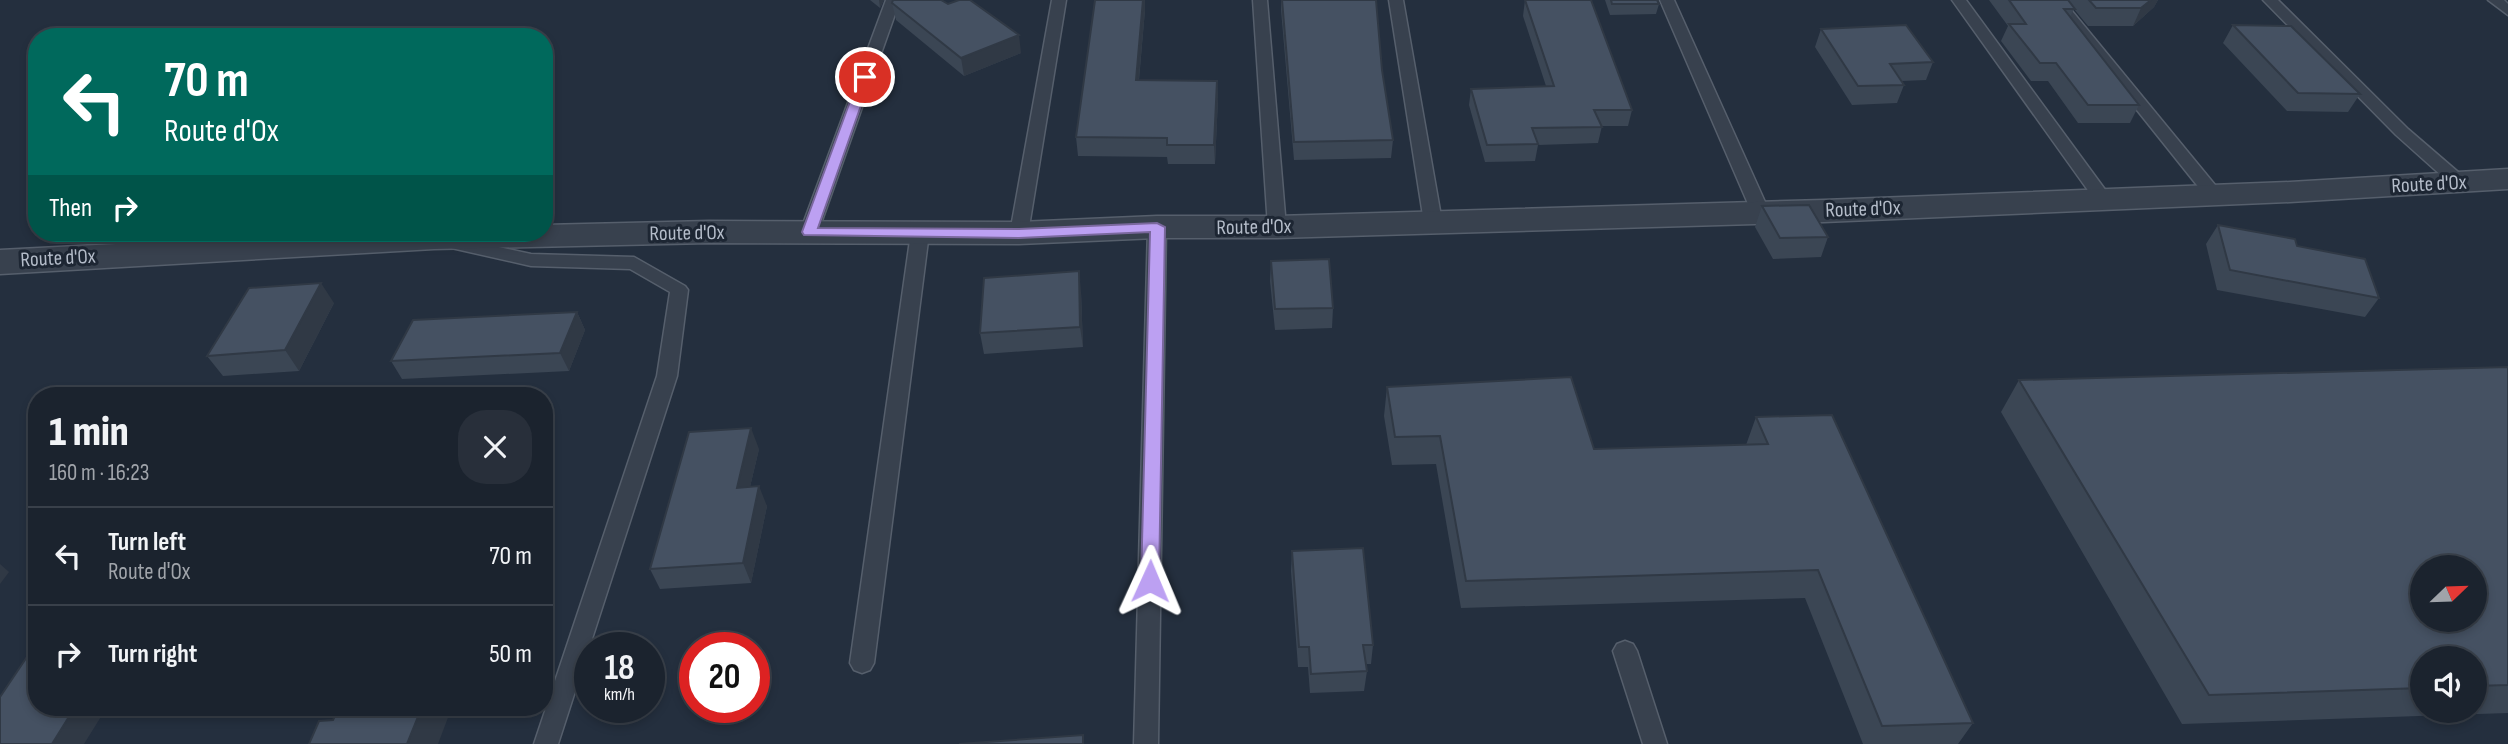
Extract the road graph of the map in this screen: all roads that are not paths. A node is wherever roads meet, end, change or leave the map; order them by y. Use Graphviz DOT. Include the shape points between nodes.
graph roads {
  1 [pos="893,0"];
  2 [pos="1059,0"];
  3 [pos="1260,0"];
  4 [pos="1396,0"];
  5 [pos="1667,0"];
  6 [pos="1959,0"];
  7 [pos="2056,0"];
  8 [pos="2270,0"];
  9 [pos="2495,0"];
  10 [pos="2508,11"];
  11 [pos="2508,179"];
  12 [pos="2459,182"];
  13 [pos="2214,195"];
  14 [pos="2103,199"];
  15 [pos="1761,213"];
  16 [pos="1433,222"];
  17 [pos="1157,227"];
  18 [pos="1277,227"];
  19 [pos="809,232"];
  20 [pos="920,233"];
  21 [pos="1019,233"];
  22 [pos="553,236"];
  23 [pos="362,242"];
  24 [pos="452,242"];
  25 [pos="0,262"];
  26 [pos="1625,651"];
  27 [pos="862,663"];
  28 [pos="546,744"];
  29 [pos="1146,744"];
  30 [pos="1655,744"];
  1 -- 19 [label="lane"];
  2 -- 21 [label="lane"];
  3 -- 18 [label="lane"];
  4 -- 16 [label="lane"];
  5 -- 15 [label="lane"];
  6 -- 14 [label="lane"];
  7 -- 13 [label="lane"];
  8 -- 12 [label="lane"];
  9 -- 10 [label="lane"];
  11 -- 12 [label="street, Route d'Ox"];
  12 -- 13 [label="street, Route d'Ox"];
  13 -- 14 [label="street, Route d'Ox"];
  14 -- 15 [label="street, Route d'Ox"];
  15 -- 16 [label="street, Route d'Ox"];
  16 -- 18 [label="street, Route d'Ox"];
  17 -- 18 [label="street, Route d'Ox"];
  17 -- 21 [label="street, Route d'Ox"];
  17 -- 29 [label="lane"];
  19 -- 20 [label="street, Route d'Ox"];
  19 -- 22 [label="street, Route d'Ox"];
  20 -- 21 [label="street, Route d'Ox"];
  20 -- 27 [label="lane"];
  23 -- 25 [label="street, Route d'Ox"];
  24 -- 28 [label="lane" via="531,260 634,263 679,290 667,376"];
  26 -- 30 [label="lane"];
}
